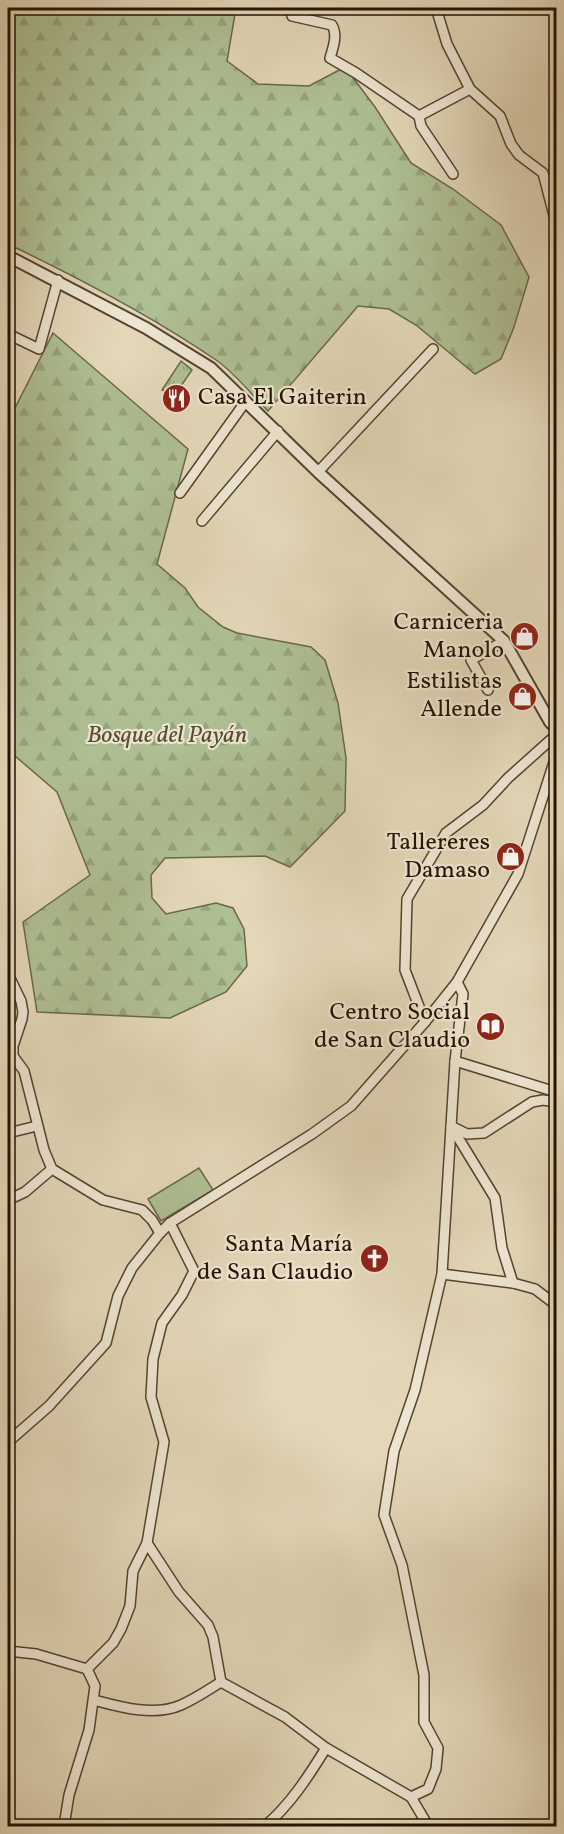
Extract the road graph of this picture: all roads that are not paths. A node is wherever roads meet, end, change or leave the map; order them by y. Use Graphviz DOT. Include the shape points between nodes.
graph roads {
  1 [pos="436,8"];
  2 [pos="292,16"];
  3 [pos="470,89"];
  4 [pos="419,116"];
  5 [pos="453,174"];
  6 [pos="556,223"];
  7 [pos="8,256"];
  8 [pos="57,280"];
  9 [pos="8,334"];
  10 [pos="432,349"];
  11 [pos="246,401"];
  12 [pos="279,431"];
  13 [pos="318,472"];
  14 [pos="180,493"];
  15 [pos="202,521"];
  16 [pos="504,641"];
  17 [pos="488,690"];
  18 [pos="556,728"];
  19 [pos="556,735"];
  20 [pos="556,756"];
  21 [pos="8,974"];
  22 [pos="457,982"];
  23 [pos="425,1022"];
  24 [pos="454,1061"];
  25 [pos="556,1092"];
  26 [pos="556,1102"];
  27 [pos="37,1126"];
  28 [pos="451,1126"];
  29 [pos="8,1133"];
  30 [pos="52,1168"];
  31 [pos="8,1200"];
  32 [pos="170,1223"];
  33 [pos="160,1233"];
  34 [pos="442,1274"];
  35 [pos="513,1283"];
  36 [pos="556,1305"];
  37 [pos="8,1442"];
  38 [pos="147,1543"];
  39 [pos="8,1651"];
  40 [pos="87,1669"];
  41 [pos="221,1682"];
  42 [pos="94,1700"];
  43 [pos="326,1748"];
  44 [pos="411,1797"];
  45 [pos="427,1826"];
  46 [pos="64,1827"];
  47 [pos="265,1827"];
  1 -- 3 [label="street" via="447,44"];
  2 -- 4 [label="street" via="332,25 335,39 330,58"];
  3 -- 4 [label="street"];
  3 -- 6 [label="street" via="500,116 519,154 543,172"];
  4 -- 5 [label="street" via="421,126"];
  7 -- 8 [label="street"];
  8 -- 9 [label="street" via="39,349"];
  8 -- 11 [label="street" via="211,368"];
  10 -- 13 [label="street"];
  11 -- 12 [label="street"];
  11 -- 14 [label="street"];
  12 -- 13 [label="street"];
  12 -- 15 [label="street"];
  13 -- 16 [label="street"];
  16 -- 17 [label="street" via="471,660"];
  16 -- 18 [label="street"];
  19 -- 23 [label="street" via="483,805 446,833 407,899 405,970"];
  20 -- 22 [label="street" via="518,874"];
  21 -- 27 [label="street" via="22,1012 13,1056 24,1071"];
  22 -- 23 [label="street"];
  22 -- 24 [label="street" via="463,994"];
  23 -- 32 [label="street" via="351,1106"];
  24 -- 25 [label="street"];
  24 -- 28 [label="street"];
  26 -- 28 [label="street" via="532,1102 484,1132 467,1134"];
  27 -- 29 [label="street"];
  27 -- 30 [label="street"];
  28 -- 34 [label="street"];
  28 -- 35 [label="street" via="495,1198 502,1248"];
  30 -- 31 [label="street" via="25,1192"];
  30 -- 33 [label="street" via="103,1200 142,1210"];
  32 -- 33 [label="street"];
  32 -- 38 [label="street" via="194,1271 162,1323 153,1359 151,1397 164,1442"];
  33 -- 37 [label="street" via="132,1268 118,1296 106,1343 49,1406"];
  34 -- 35 [label="street"];
  34 -- 44 [label="street" via="415,1390 394,1451 384,1515 402,1565 424,1676 424,1722 438,1748 436,1769 428,1789"];
  35 -- 36 [label="street" via="535,1289"];
  38 -- 40 [label="street" via="133,1571 130,1606 121,1629"];
  38 -- 41 [label="street" via="179,1592 208,1625"];
  39 -- 40 [label="street" via="36,1654"];
  40 -- 42 [label="street" via="95,1686"];
  41 -- 42 [label="street" via="179,1706 153,1711"];
  41 -- 43 [label="street" via="285,1717"];
  42 -- 46 [label="street"];
  43 -- 44 [label="street"];
  43 -- 47 [label="street" via="296,1794"];
  44 -- 45 [label="street"];
}
